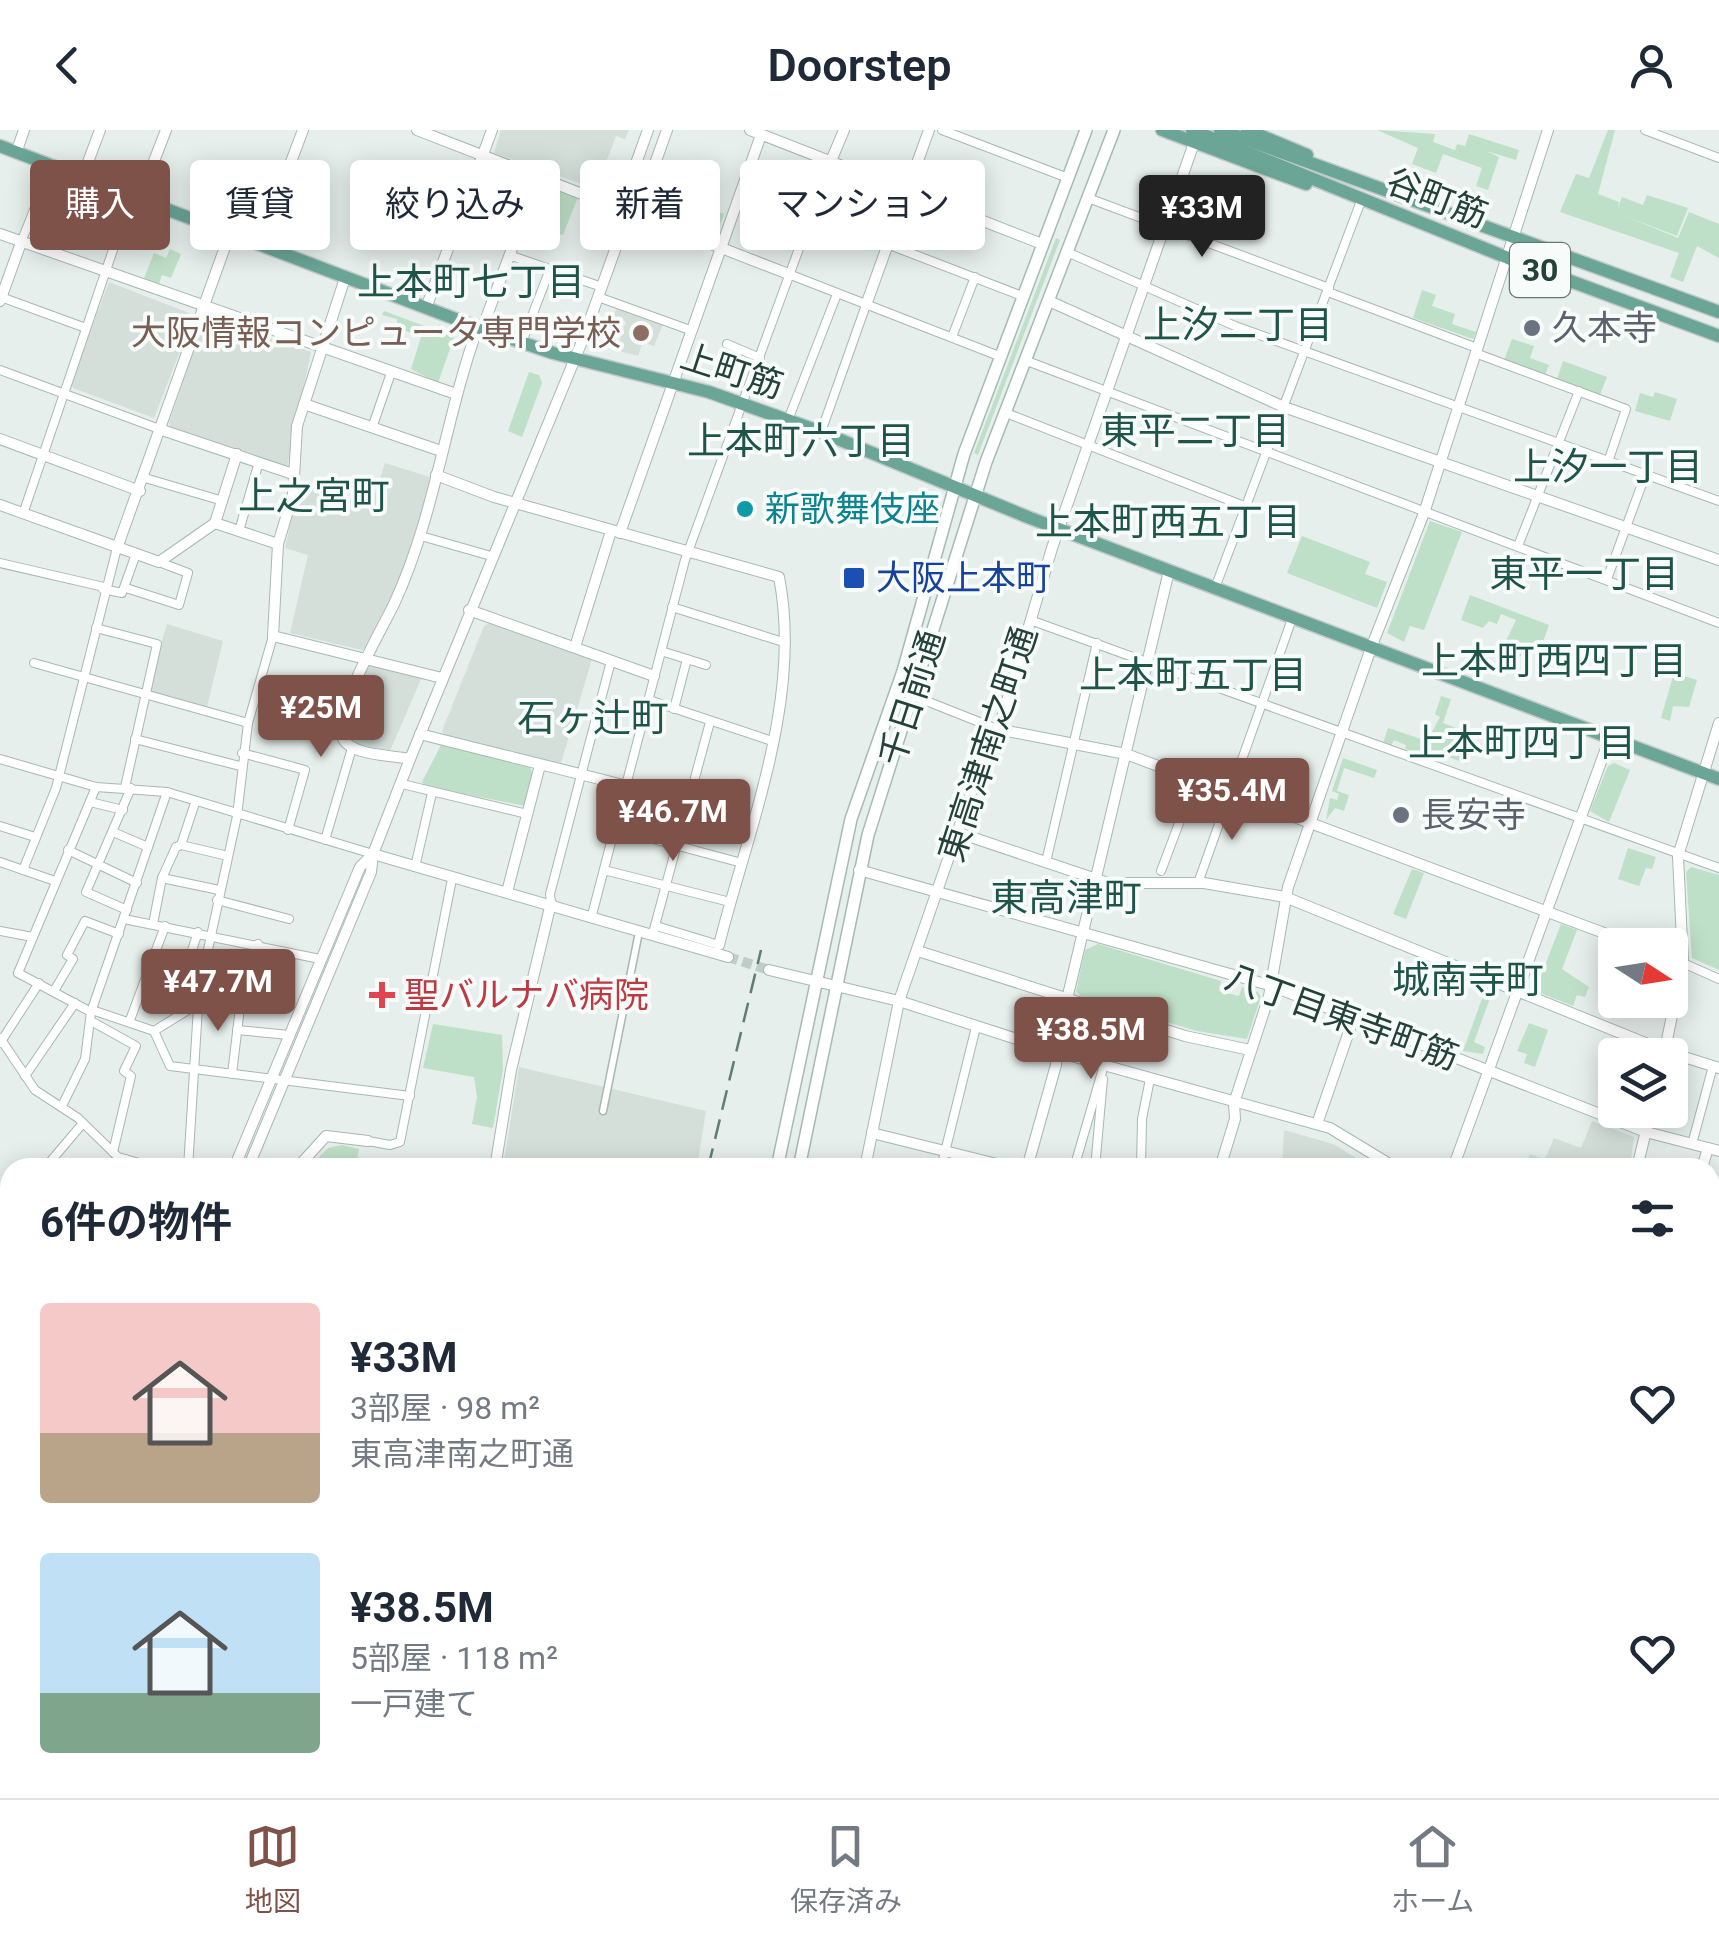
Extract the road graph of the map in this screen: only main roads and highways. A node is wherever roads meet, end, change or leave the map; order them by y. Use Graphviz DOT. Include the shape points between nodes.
graph roads {
  1 [pos="1086,130"];
  2 [pos="1114,130"];
  3 [pos="1162,130"];
  4 [pos="1220,130"];
  5 [pos="1247,130"];
  6 [pos="1193,136"];
  7 [pos="0,146"];
  8 [pos="1369,182"];
  9 [pos="1719,312"];
  10 [pos="1719,336"];
  11 [pos="955,486"];
  12 [pos="976,495"];
  13 [pos="1713,776"];
  14 [pos="779,1158"];
  15 [pos="801,1158"];
  1 -- 11 [label="main road, 千日前通"];
  2 -- 12 [label="main road, 千日前通"];
  3 -- 6 [label="main road, 30"];
  4 -- 8 [label="main road, 谷町筋 / 30"];
  5 -- 8 [label="main road, 30"];
  6 -- 10 [label="main road, 谷町筋 / 30"];
  7 -- 11 [label="main road, 上町筋" via="480,328 743,404"];
  8 -- 9 [label="main road, 谷町筋 / 30"];
  11 -- 12 [label="main road, 上町筋"];
  11 -- 14 [label="main road, 千日前通" via="846,836"];
  12 -- 13 [label="main road, 上町筋"];
  12 -- 15 [label="main road, 千日前通" via="859,870"];
}
